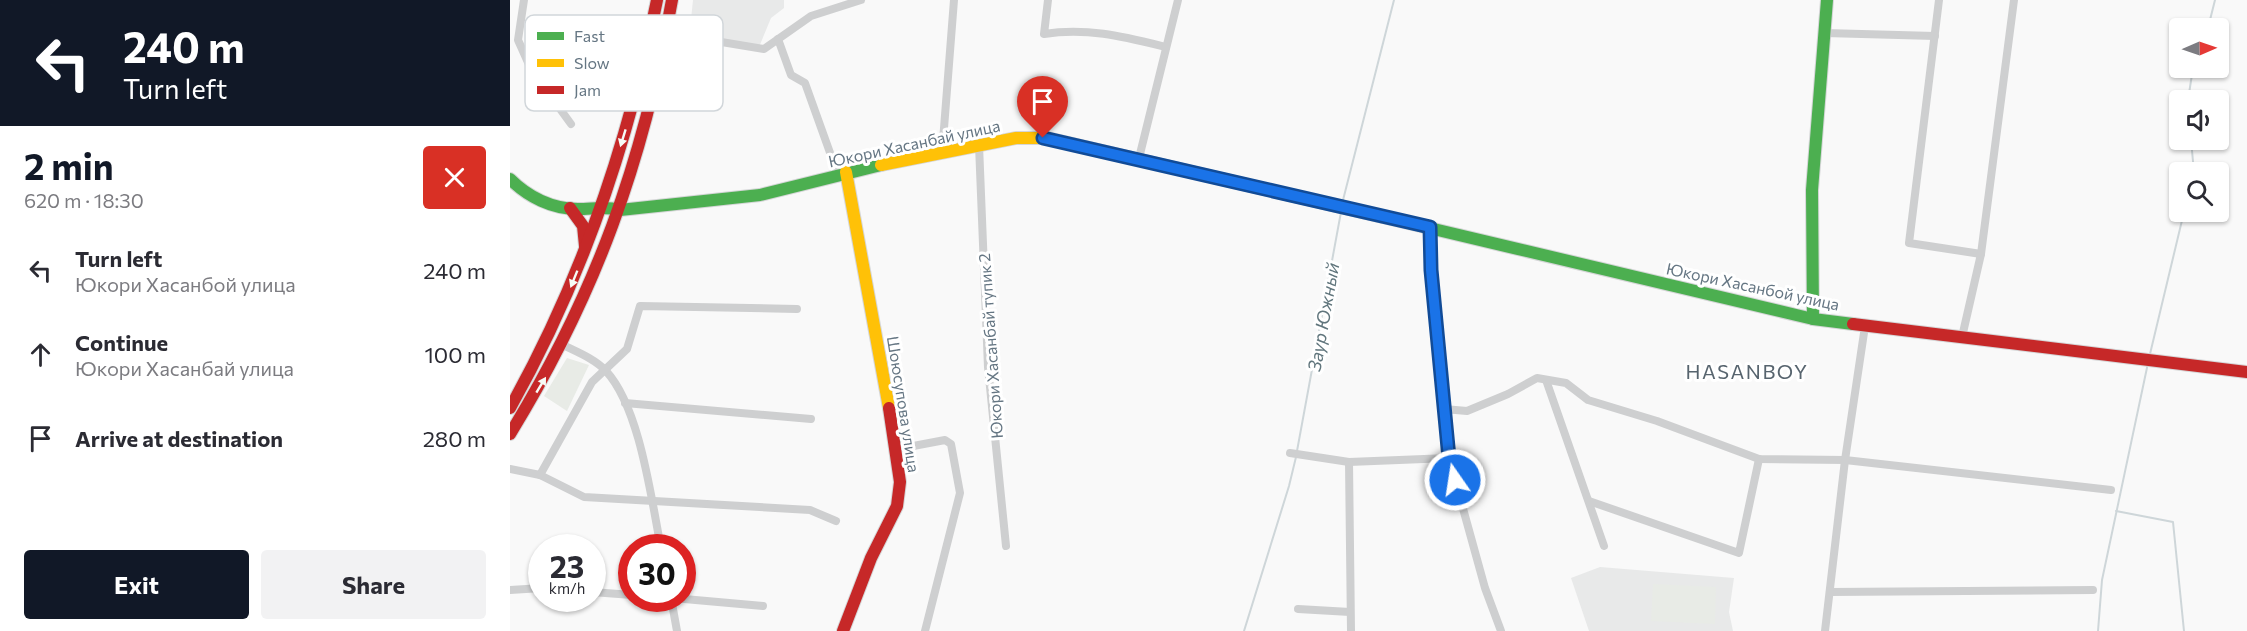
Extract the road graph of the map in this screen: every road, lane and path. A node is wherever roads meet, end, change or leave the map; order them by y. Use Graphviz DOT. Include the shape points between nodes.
graph roads {
  1 [pos="524,0"];
  2 [pos="657,0"];
  3 [pos="672,0"];
  4 [pos="861,0"];
  5 [pos="954,0"];
  6 [pos="1048,0"];
  7 [pos="1178,0"];
  8 [pos="1827,0"];
  9 [pos="1939,0"];
  10 [pos="2014,0"];
  11 [pos="654,15"];
  12 [pos="670,15"];
  13 [pos="1825,33"];
  14 [pos="1935,36"];
  15 [pos="778,39"];
  16 [pos="723,42"];
  17 [pos="1166,47"];
  18 [pos="525,56"];
  19 [pos="562,111"];
  20 [pos="631,111"];
  21 [pos="649,111"];
  22 [pos="571,124"];
  23 [pos="979,146"];
  24 [pos="946,152"];
  25 [pos="1139,158"];
  26 [pos="842,174"];
  27 [pos="510,180"];
  28 [pos="629,186"];
  29 [pos="1331,203"];
  30 [pos="601,204"];
  31 [pos="644,206"];
  32 [pos="570,208"];
  33 [pos="620,210"];
  34 [pos="1430,227"];
  35 [pos="585,251"];
  36 [pos="1981,254"];
  37 [pos="797,309"];
  38 [pos="1813,318"];
  39 [pos="1865,326"];
  40 [pos="554,327"];
  41 [pos="1962,337"];
  42 [pos="565,340"];
  43 [pos="606,371"];
  44 [pos="2247,372"];
  45 [pos="1546,380"];
  46 [pos="625,403"];
  47 [pos="510,408"];
  48 [pos="1444,410"];
  49 [pos="811,419"];
  50 [pos="510,434"];
  51 [pos="896,444"];
  52 [pos="1290,453"];
  53 [pos="1449,458"];
  54 [pos="1759,459"];
  55 [pos="1845,460"];
  56 [pos="1349,462"];
  57 [pos="510,469"];
  58 [pos="540,475"];
  59 [pos="2111,490"];
  60 [pos="652,501"];
  61 [pos="1589,501"];
  62 [pos="836,520"];
  63 [pos="658,534"];
  64 [pos="1006,546"];
  65 [pos="1604,546"];
  66 [pos="528,589"];
  67 [pos="510,590"];
  68 [pos="2093,590"];
  69 [pos="1830,592"];
  70 [pos="696,600"];
  71 [pos="763,606"];
  72 [pos="1298,609"];
  73 [pos="674,612"];
  74 [pos="1350,612"];
  75 [pos="677,631"];
  76 [pos="843,631"];
  77 [pos="925,631"];
  78 [pos="1351,631"];
  79 [pos="1501,631"];
  80 [pos="1825,631"];
  1 -- 18 [label="street" via="518,40"];
  2 -- 11 [label="main road"];
  3 -- 12 [label="main road"];
  4 -- 15 [label="street" via="811,16"];
  5 -- 24 [label="street" via="943,141"];
  6 -- 17 [label="street" via="1044,34 1070,30 1101,32"];
  7 -- 17 [label="street"];
  8 -- 13 [label="main road"];
  9 -- 14 [label="street"];
  10 -- 36 [label="street"];
  13 -- 14 [label="street"];
  13 -- 38 [label="main road" via="1812,190"];
  14 -- 36 [label="street" via="1909,243"];
  15 -- 16 [label="street" via="764,49"];
  15 -- 26 [label="street" via="791,75 805,83"];
  17 -- 25 [label="street"];
  19 -- 22 [label="street"];
  20 -- 30 [label="main road, one-way"];
  21 -- 28 [label="main road"];
  23 -- 24 [label="main road, Юкори Хасанбай улица"];
  23 -- 25 [label="main road, Юкори Хасанбай улица" via="1016,138 1043,138"];
  23 -- 64 [label="street, Юкори Хасанбай тупик 2" via="988,367"];
  24 -- 26 [label="main road, Юкори Хасанбай улица"];
  25 -- 29 [label="main road, Юкори Хасанбай улица"];
  26 -- 31 [label="main road, Юкори Хасанбай улица" via="760,195"];
  26 -- 51 [label="main road, Шоюсупова улица"];
  27 -- 32 [label="main road" via="534,198"];
  28 -- 31 [label="main road"];
  28 -- 33 [label="main road"];
  29 -- 34 [label="main road, Юкори Хасанбой улица"];
  30 -- 32 [label="main road"];
  30 -- 33 [label="main road"];
  30 -- 35 [label="main road"];
  31 -- 33 [label="main road, Юкори Хасанбай улица"];
  32 -- 35 [label="main road" via="583,226"];
  33 -- 42 [label="main road"];
  34 -- 38 [label="main road, Юкори Хасанбой улица"];
  34 -- 48 [label="street"];
  35 -- 40 [label="main road, one-way"];
  36 -- 41 [label="street"];
  37 -- 43 [label="street" via="640,306 627,349"];
  38 -- 39 [label="main road, Юкори Хасанбой улица"];
  39 -- 41 [label="main road, Юкори Хасанбой улица"];
  39 -- 55 [label="street"];
  40 -- 42 [label="main road"];
  40 -- 47 [label="main road"];
  41 -- 44 [label="main road, Юкори Хасанбой улица"];
  42 -- 43 [label="street"];
  50 -- 42 [label="main road, one-way"];
  43 -- 46 [label="street"];
  43 -- 58 [label="street" via="592,381"];
  45 -- 48 [label="street" via="1537,378 1467,411"];
  45 -- 54 [label="street" via="1566,383 1588,400"];
  45 -- 61 [label="street"];
  46 -- 49 [label="street"];
  46 -- 60 [label="street" via="640,445"];
  48 -- 53 [label="street"];
  51 -- 76 [label="main road, Шоюсупова улица" via="900,482 897,506 871,558"];
  51 -- 77 [label="street" via="908,447 945,440 951,444 960,493"];
  52 -- 56 [label="street"];
  53 -- 56 [label="street"];
  53 -- 79 [label="street"];
  54 -- 55 [label="street"];
  54 -- 61 [label="street" via="1738,554"];
  55 -- 59 [label="street"];
  55 -- 69 [label="street"];
  56 -- 74 [label="street"];
  57 -- 58 [label="street"];
  58 -- 60 [label="street" via="584,497"];
  60 -- 62 [label="street" via="810,510"];
  60 -- 63 [label="street"];
  61 -- 65 [label="street"];
  66 -- 67 [label="street"];
  68 -- 69 [label="street"];
  69 -- 80 [label="street"];
  70 -- 71 [label="street"];
  72 -- 74 [label="street"];
  73 -- 75 [label="street"];
  74 -- 78 [label="street"];
}
